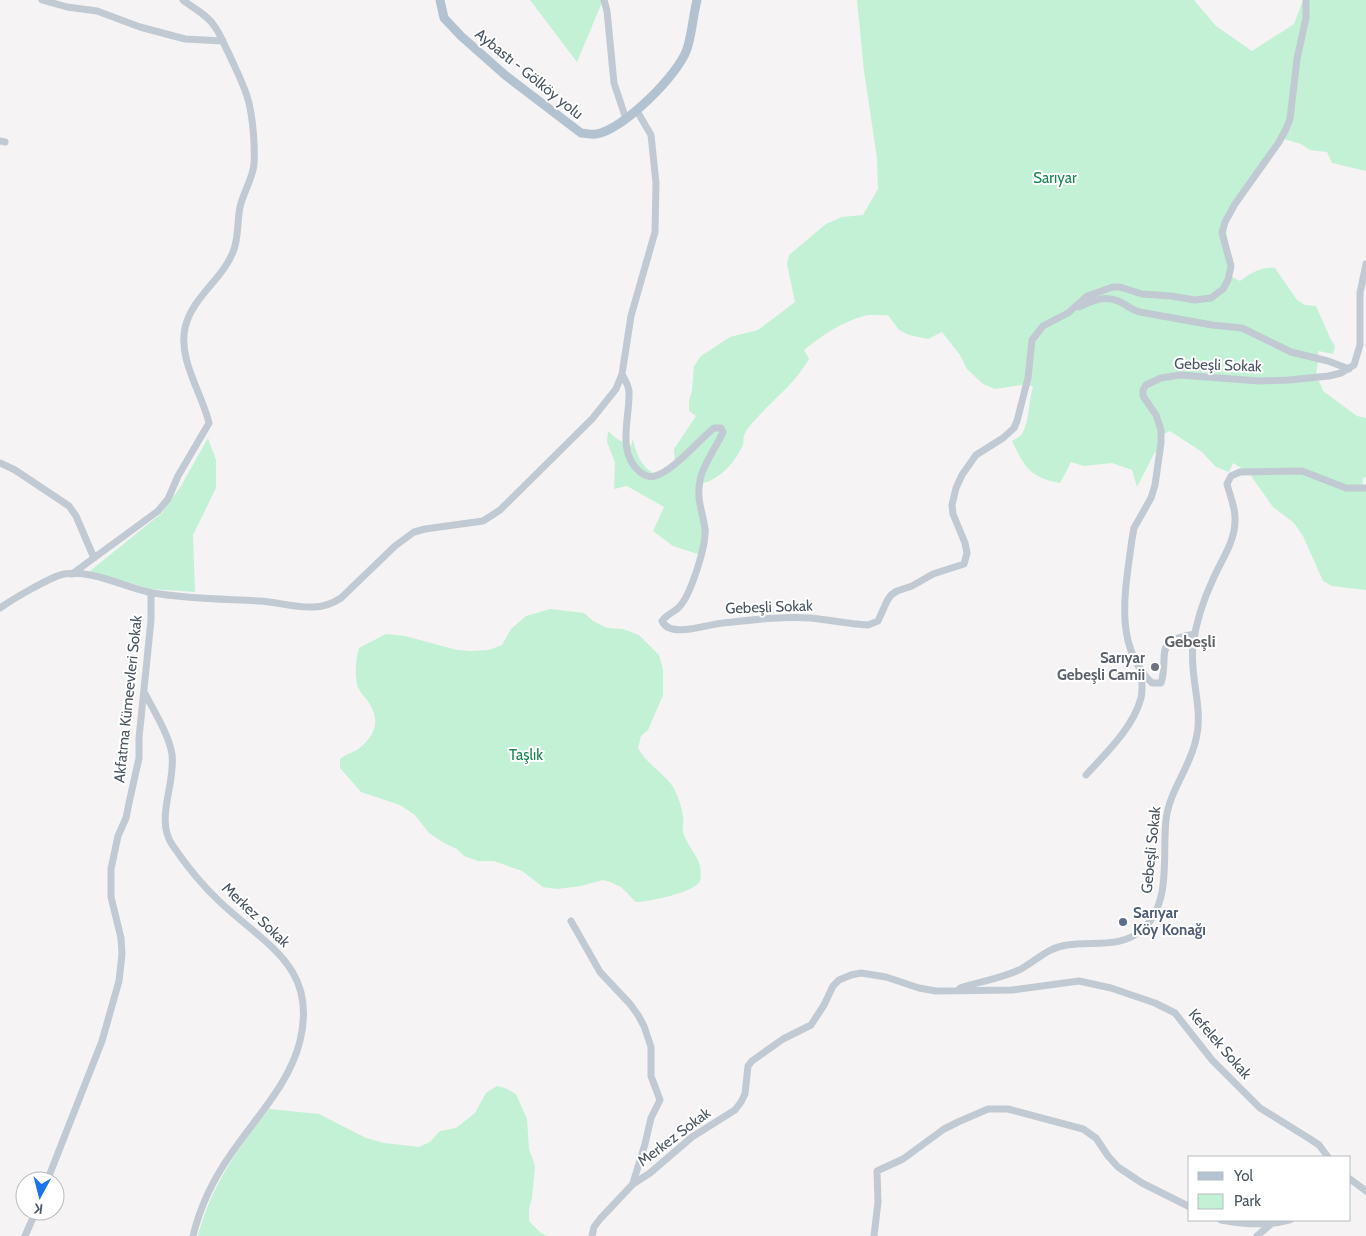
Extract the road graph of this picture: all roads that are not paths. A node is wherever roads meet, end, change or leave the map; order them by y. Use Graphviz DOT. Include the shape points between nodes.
graph roads {
  1 [pos="42,0"];
  2 [pos="183,0"];
  3 [pos="440,0"];
  4 [pos="604,0"];
  5 [pos="697,0"];
  6 [pos="1306,0"];
  7 [pos="223,41"];
  8 [pos="637,111"];
  9 [pos="626,119"];
  10 [pos="1366,264"];
  11 [pos="1074,308"];
  12 [pos="1349,369"];
  13 [pos="622,374"];
  14 [pos="0,463"];
  15 [pos="1366,488"];
  16 [pos="94,558"];
  17 [pos="72,574"];
  18 [pos="151,593"];
  19 [pos="0,608"];
  20 [pos="1195,634"];
  21 [pos="1140,670"];
  22 [pos="144,692"];
  23 [pos="1086,774"];
  24 [pos="571,921"];
  25 [pos="955,990"];
  26 [pos="1327,1156"];
  27 [pos="50,1171"];
  28 [pos="1351,1181"];
  29 [pos="633,1184"];
  30 [pos="1366,1191"];
  31 [pos="1188,1206"];
  32 [pos="32,1221"];
  33 [pos="1226,1221"];
  34 [pos="1285,1221"];
  35 [pos="1271,1224"];
  36 [pos="25,1236"];
  37 [pos="193,1236"];
  38 [pos="592,1236"];
  39 [pos="874,1236"];
  40 [pos="1257,1236"];
  1 -- 7 [label="street" via="97,11 185,39"];
  2 -- 7 [label="street" via="215,26"];
  3 -- 9 [label="main road, Aybastı - Gölköy yolu" via="444,18 461,36 505,75 581,132 596,134"];
  4 -- 9 [label="street" via="614,83"];
  5 -- 8 [label="main road, Aybastı - Gölköy yolu" via="687,49 680,65"];
  6 -- 11 [label="street, Gebeşli Sokak" via="1290,118 1278,142 1225,222 1222,233 1231,266 1223,288 1211,298 1195,300 1113,287 1087,296"];
  7 -- 16 [label="street" via="250,104 254,165 237,219 233,253 200,296 185,329 189,368 209,423 168,499 158,511"];
  8 -- 9 [label="main road, Aybastı - Gölköy yolu"];
  8 -- 13 [label="street" via="651,135 656,182 655,232 631,316"];
  10 -- 12 [label="street" via="1360,293 1360,345 1354,365"];
  11 -- 12 [label="street, Gebeşli Sokak" via="1109,298 1131,310 1242,328 1291,352"];
  11 -- 13 [label="street, Gebeşli Sokak" via="1036,333 1014,428 976,454 956,488 952,505 966,548 964,564 897,591 887,601 878,620 868,625 797,618 716,623 684,630 664,624 662,621 680,606 687,595 698,565 705,532 698,497 700,479 723,432 721,428 714,428 666,470 655,476 644,475 632,463 626,447 629,390"];
  12 -- 21 [label="street, Gebeşli Sokak" via="1330,376 1276,381 1180,374 1146,385 1143,396 1156,415 1161,443 1155,486 1133,534 1123,612 1130,650"];
  13 -- 18 [label="street" via="616,389 592,419 500,510 483,521 414,532 334,604 312,608"];
  14 -- 16 [label="street" via="69,506"];
  15 -- 20 [label="street, Gebeşli Sokak" via="1346,488 1302,471 1240,472 1231,476 1226,484 1236,515 1233,534 1205,598"];
  16 -- 17 [label="street"];
  17 -- 18 [label="street" via="111,580"];
  17 -- 19 [label="street" via="51,579"];
  18 -- 22 [label="street, Akfatma Kümeevleri Sokak"];
  20 -- 21 [label="street" via="1170,641 1166,647 1161,683 1152,683"];
  20 -- 25 [label="street, Gebeşli Sokak" via="1192,654 1197,736 1167,811 1162,891 1150,920 1128,939 1106,944 1056,947 1022,969"];
  21 -- 23 [label="street, Gebeşli Sokak" via="1141,699 1129,723"];
  22 -- 27 [label="street, Akfatma Kümeevleri Sokak" via="139,758 111,870 111,897 122,954 119,981 102,1041"];
  22 -- 37 [label="street, Merkez Sokak" via="172,753 164,826 167,836 217,900 259,934 287,963 295,975 303,1002 303,1026 288,1071 230,1155 202,1208"];
  24 -- 29 [label="street, Merkez Sokak" via="600,972 638,1015 651,1047 651,1076 660,1100 651,1118"];
  25 -- 26 [label="street, Kefelek Sokak" via="1012,990 1079,981 1166,1007 1255,1103 1270,1116 1314,1142"];
  25 -- 29 [label="street, Merkez Sokak" via="920,988 874,974 851,975 839,980 811,1025 783,1038 748,1066 745,1094 735,1110 692,1137"];
  28 -- 30 [label="street"];
  29 -- 38 [label="street, Merkez Sokak" via="600,1219"];
  31 -- 39 [label="street" via="1132,1178 1108,1156 1096,1138 1083,1129 1020,1111 996,1108 951,1126 903,1159 877,1171"];
  32 -- 36 [label="street"];
  33 -- 35 [label="street"];
  34 -- 35 [label="street"];
  35 -- 40 [label="street"];
}
